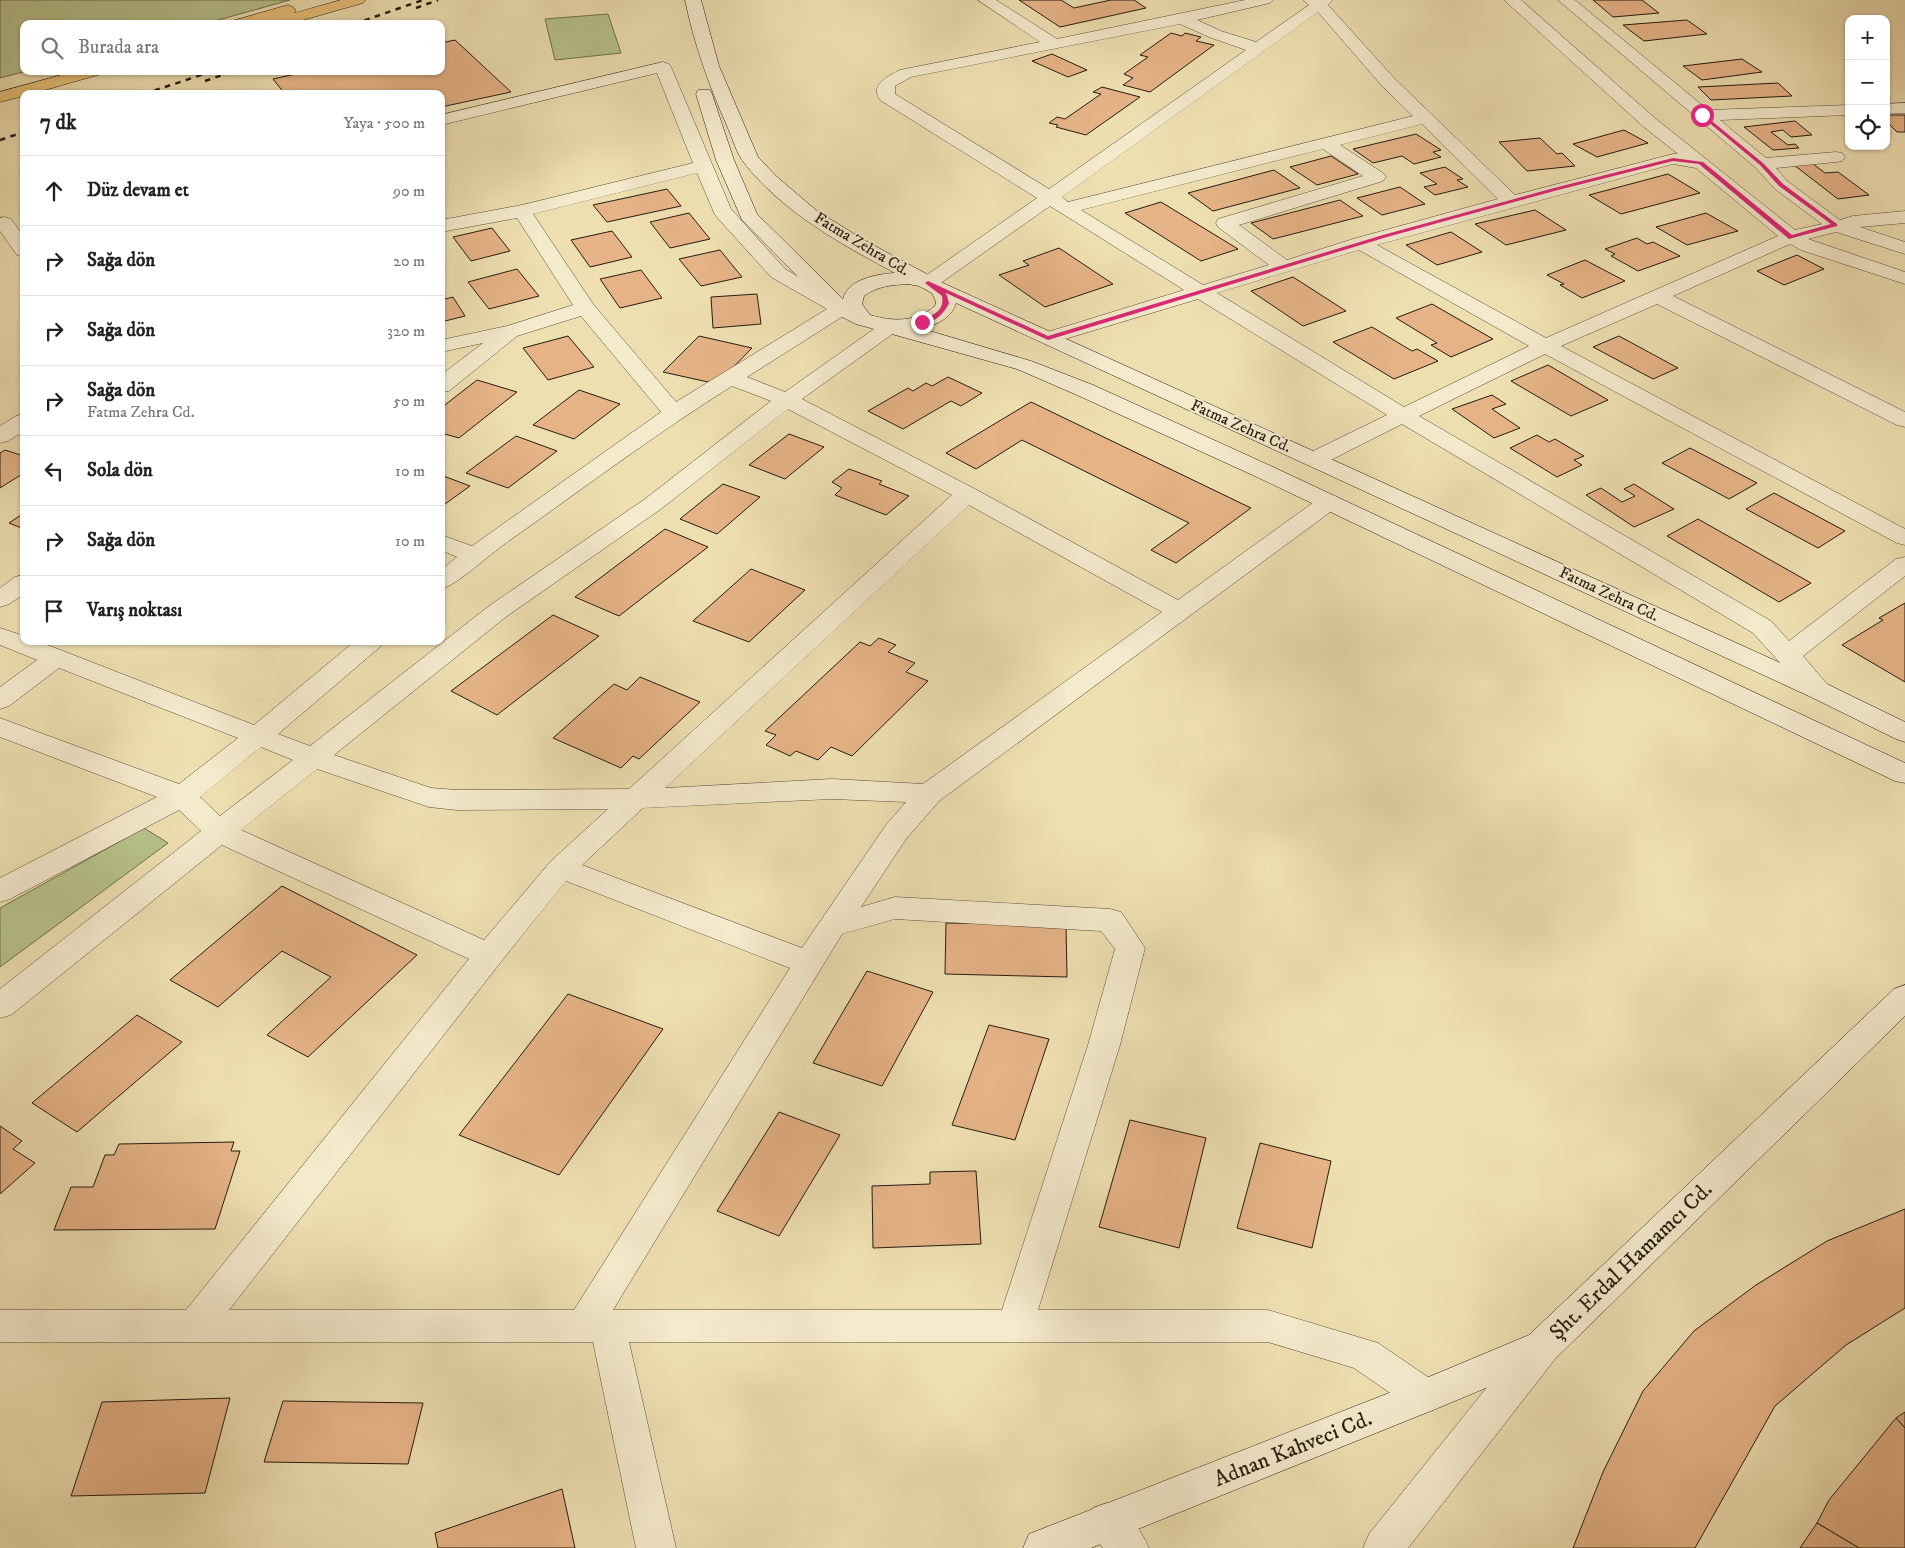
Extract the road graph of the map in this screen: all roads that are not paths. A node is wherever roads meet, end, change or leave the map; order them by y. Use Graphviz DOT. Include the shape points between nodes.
graph roads {
  1 [pos="323,0"];
  2 [pos="358,0"];
  3 [pos="693,0"];
  4 [pos="986,0"];
  5 [pos="1265,0"];
  6 [pos="1512,0"];
  7 [pos="1566,0"];
  8 [pos="1318,1"];
  9 [pos="1182,19"];
  10 [pos="252,20"];
  11 [pos="286,20"];
  12 [pos="1053,43"];
  13 [pos="1256,48"];
  14 [pos="53,75"];
  15 [pos="80,75"];
  16 [pos="698,79"];
  17 [pos="0,90"];
  18 [pos="26,90"];
  19 [pos="20,92"];
  20 [pos="0,97"];
  21 [pos="716,104"];
  22 [pos="1905,108"];
  23 [pos="1890,109"];
  24 [pos="1845,110"];
  25 [pos="1702,115"];
  26 [pos="1426,118"];
  27 [pos="445,119"];
  28 [pos="1326,143"];
  29 [pos="1836,157"];
  30 [pos="1701,163"];
  31 [pos="1762,164"];
  32 [pos="703,166"];
  33 [pos="1049,198"];
  34 [pos="1511,201"];
  35 [pos="1065,208"];
  36 [pos="522,211"];
  37 [pos="1905,217"];
  38 [pos="20,219"];
  39 [pos="2,223"];
  40 [pos="445,225"];
  41 [pos="1835,225"];
  42 [pos="1791,237"];
  43 [pos="1360,244"];
  44 [pos="20,246"];
  45 [pos="1905,248"];
  46 [pos="1283,266"];
  47 [pos="1905,278"];
  48 [pos="928,283"];
  49 [pos="1199,291"];
  50 [pos="1658,296"];
  51 [pos="585,308"];
  52 [pos="841,309"];
  53 [pos="862,318"];
  54 [pos="891,326"];
  55 [pos="512,331"];
  56 [pos="1048,338"];
  57 [pos="445,345"];
  58 [pos="1545,346"];
  59 [pos="731,378"];
  60 [pos="445,383"];
  61 [pos="787,400"];
  62 [pos="674,413"];
  63 [pos="1402,415"];
  64 [pos="1905,420"];
  65 [pos="20,424"];
  66 [pos="0,436"];
  67 [pos="1314,459"];
  68 [pos="967,494"];
  69 [pos="1329,502"];
  70 [pos="1905,538"];
  71 [pos="445,543"];
  72 [pos="474,554"];
  73 [pos="1905,564"];
  74 [pos="445,579"];
  75 [pos="20,585"];
  76 [pos="0,598"];
  77 [pos="1180,611"];
  78 [pos="0,636"];
  79 [pos="20,644"];
  80 [pos="22,645"];
  81 [pos="366,645"];
  82 [pos="1788,656"];
  83 [pos="55,659"];
  84 [pos="1820,691"];
  85 [pos="0,700"];
  86 [pos="0,727"];
  87 [pos="1905,733"];
  88 [pos="258,736"];
  89 [pos="312,757"];
  90 [pos="1905,774"];
  91 [pos="929,794"];
  92 [pos="182,796"];
  93 [pos="636,799"];
  94 [pos="218,832"];
  95 [pos="561,868"];
  96 [pos="0,892"];
  97 [pos="832,926"];
  98 [pos="489,955"];
  99 [pos="809,963"];
  100 [pos="1905,997"];
  101 [pos="0,1006"];
  102 [pos="595,1325"];
  103 [pos="1015,1325"];
  104 [pos="0,1326"];
  105 [pos="195,1326"];
  106 [pos="1542,1347"];
  107 [pos="1425,1396"];
  108 [pos="1118,1535"];
  109 [pos="656,1548"];
  110 [pos="1043,1548"];
  111 [pos="1383,1548"];
  1 -- 10 [label="main road"];
  2 -- 11 [label="main road"];
  3 -- 21 [label="street, Fatma Zehra Cd."];
  4 -- 12 [label="street"];
  5 -- 9 [label="street"];
  6 -- 30 [label="street" via="1650,123"];
  7 -- 25 [label="street"];
  8 -- 13 [label="street"];
  8 -- 26 [label="street" via="1389,83"];
  9 -- 12 [label="street"];
  9 -- 13 [label="street"];
  12 -- 33 [label="street" via="906,73 887,84 886,96"];
  13 -- 33 [label="street"];
  14 -- 17 [label="main road"];
  15 -- 18 [label="main road"];
  16 -- 21 [label="street, Fatma Zehra Cd."];
  19 -- 20 [label="main road"];
  21 -- 48 [label="street, Fatma Zehra Cd." via="750,158 778,189 846,237"];
  21 -- 52 [label="street, Fatma Zehra Cd." via="725,160 749,216"];
  22 -- 23 [label="street"];
  24 -- 25 [label="street"];
  25 -- 31 [label="street"];
  26 -- 28 [label="street"];
  26 -- 34 [label="street"];
  27 -- 32 [label="street" via="663,67"];
  28 -- 35 [label="street"];
  28 -- 46 [label="street" via="1377,177 1225,223"];
  29 -- 31 [label="street"];
  30 -- 34 [label="street" via="1673,159"];
  30 -- 42 [label="street"];
  31 -- 41 [label="street" via="1781,185"];
  32 -- 36 [label="street"];
  32 -- 52 [label="street" via="722,211 778,273"];
  33 -- 35 [label="street"];
  33 -- 48 [label="street"];
  34 -- 43 [label="street"];
  35 -- 49 [label="street"];
  36 -- 40 [label="street"];
  36 -- 51 [label="street"];
  37 -- 41 [label="street"];
  38 -- 39 [label="street"];
  39 -- 44 [label="street"];
  41 -- 42 [label="street"];
  41 -- 45 [label="street"];
  42 -- 47 [label="street" via="1808,246"];
  42 -- 50 [label="street"];
  43 -- 46 [label="street"];
  43 -- 58 [label="street"];
  46 -- 49 [label="street"];
  48 -- 53 [label="street" via="907,278 884,279 859,289 850,304"];
  48 -- 54 [label="street" via="945,295 943,310 922,322"];
  48 -- 56 [label="street, Fatma Zehra Cd."];
  49 -- 56 [label="street"];
  49 -- 63 [label="street"];
  50 -- 58 [label="street"];
  50 -- 64 [label="street"];
  51 -- 55 [label="street"];
  51 -- 62 [label="street"];
  52 -- 53 [label="street, Fatma Zehra Cd."];
  52 -- 59 [label="street"];
  53 -- 54 [label="street, Fatma Zehra Cd."];
  54 -- 61 [label="street"];
  54 -- 69 [label="street, Fatma Zehra Cd." via="1024,365"];
  55 -- 57 [label="street"];
  55 -- 60 [label="street"];
  56 -- 67 [label="street, Fatma Zehra Cd."];
  58 -- 63 [label="street"];
  58 -- 70 [label="street"];
  59 -- 61 [label="street"];
  59 -- 62 [label="street"];
  61 -- 68 [label="street"];
  61 -- 89 [label="street" via="653,504 498,611"];
  62 -- 72 [label="street"];
  63 -- 67 [label="street"];
  63 -- 82 [label="street" via="1762,627"];
  65 -- 66 [label="street"];
  67 -- 84 [label="street, Fatma Zehra Cd."];
  68 -- 77 [label="street"];
  68 -- 93 [label="street"];
  69 -- 77 [label="street"];
  69 -- 90 [label="street, Fatma Zehra Cd."];
  71 -- 72 [label="street"];
  72 -- 74 [label="street"];
  73 -- 82 [label="street"];
  75 -- 76 [label="street"];
  77 -- 91 [label="street"];
  78 -- 79 [label="street"];
  80 -- 83 [label="street"];
  81 -- 88 [label="street"];
  82 -- 84 [label="street"];
  83 -- 85 [label="street"];
  83 -- 88 [label="street"];
  84 -- 87 [label="street, Fatma Zehra Cd."];
  86 -- 92 [label="street"];
  88 -- 89 [label="street"];
  88 -- 92 [label="street"];
  89 -- 93 [label="street" via="429,797 457,800"];
  89 -- 94 [label="street"];
  91 -- 93 [label="street" via="832,789"];
  91 -- 97 [label="street" via="896,832"];
  92 -- 94 [label="street"];
  92 -- 96 [label="street"];
  93 -- 95 [label="street"];
  94 -- 98 [label="street"];
  94 -- 101 [label="street"];
  95 -- 98 [label="street"];
  95 -- 99 [label="street"];
  97 -- 99 [label="street"];
  97 -- 103 [label="street" via="895,908 1110,920 1130,948 1104,1045"];
  98 -- 105 [label="street"];
  99 -- 102 [label="street"];
  100 -- 106 [label="street, Şht. Erdal Hamamcı Cd."];
  102 -- 103 [label="street"];
  102 -- 105 [label="street"];
  102 -- 109 [label="street"];
  103 -- 107 [label="street" via="1268,1326 1366,1355"];
  104 -- 105 [label="street"];
  106 -- 107 [label="street, Adnan Kahveci Cd."];
  106 -- 111 [label="street, Şht. Erdal Hamamcı Cd."];
  107 -- 108 [label="street, Adnan Kahveci Cd."];
  108 -- 110 [label="street, Adnan Kahveci Cd."];
}
